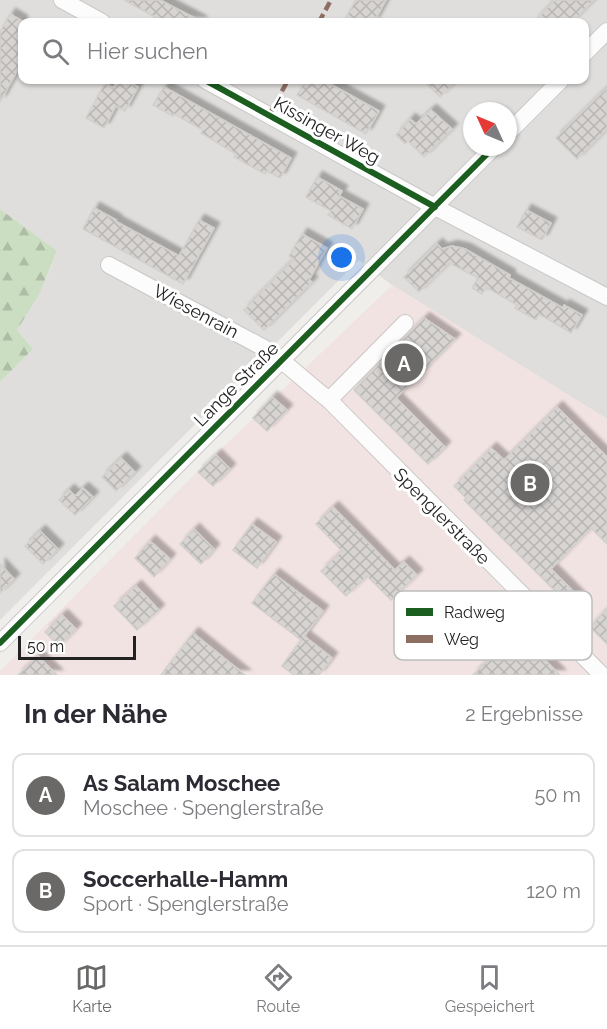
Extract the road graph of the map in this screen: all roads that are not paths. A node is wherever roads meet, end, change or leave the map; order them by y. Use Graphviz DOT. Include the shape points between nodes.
graph roads {
  1 [pos="62,0"];
  2 [pos="95,18"];
  3 [pos="607,31"];
  4 [pos="589,50"];
  5 [pos="212,84"];
  6 [pos="557,84"];
  7 [pos="517,124"];
  8 [pos="485,156"];
  9 [pos="435,207"];
  10 [pos="109,265"];
  11 [pos="607,297"];
  12 [pos="405,323"];
  13 [pos="281,360"];
  14 [pos="329,400"];
  15 [pos="519,591"];
  16 [pos="0,643"];
  17 [pos="587,660"];
  18 [pos="602,675"];
  1 -- 2 [label="street"];
  3 -- 4 [label="street"];
  5 -- 9 [label="street, Kissinger Weg"];
  6 -- 7 [label="street"];
  8 -- 9 [label="street, Lange Straße"];
  9 -- 11 [label="street, Kissinger Weg"];
  9 -- 13 [label="street, Lange Straße"];
  10 -- 13 [label="street, Wiesenrain"];
  12 -- 14 [label="street"];
  13 -- 14 [label="street, Spenglerstraße"];
  13 -- 16 [label="street, Lange Straße"];
  14 -- 15 [label="street, Spenglerstraße"];
  17 -- 18 [label="street, Spenglerstraße"];
}
